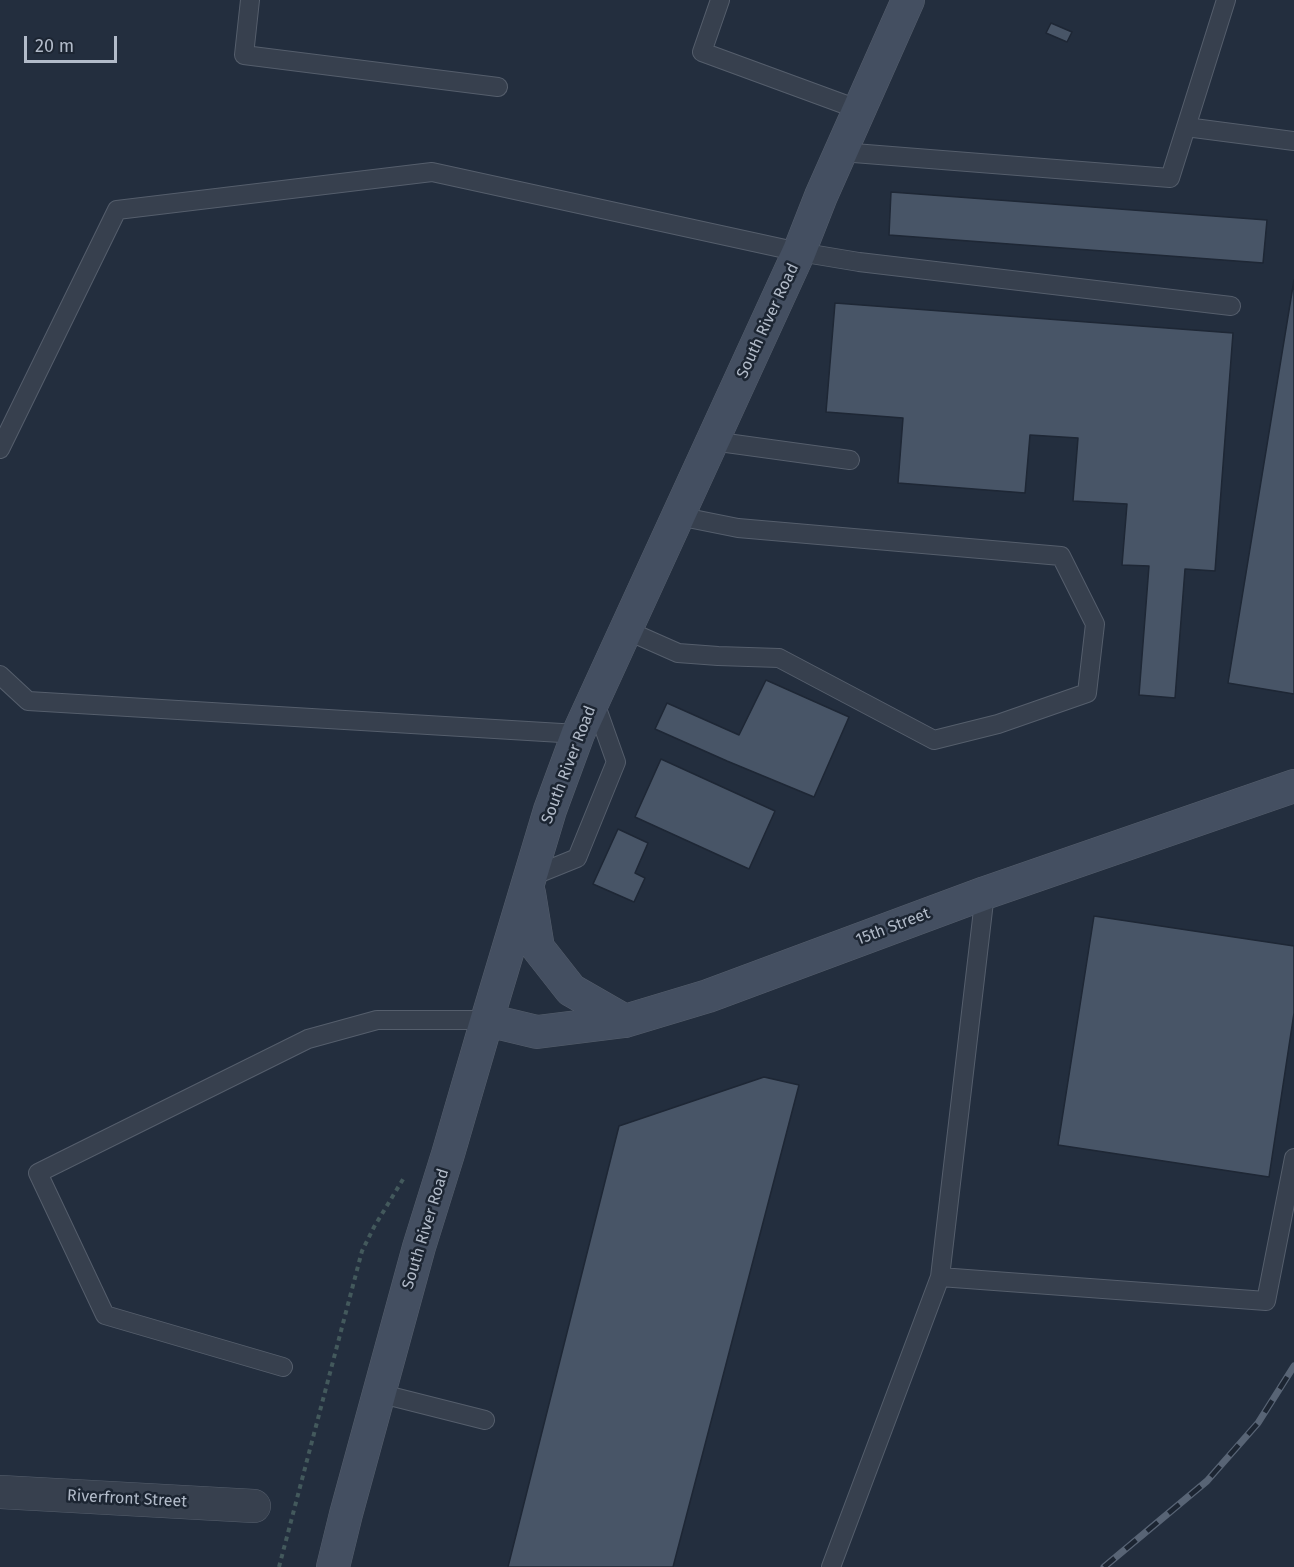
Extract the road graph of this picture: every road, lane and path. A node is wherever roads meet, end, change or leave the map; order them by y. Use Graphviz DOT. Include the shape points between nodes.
graph roads {
  1 [pos="250,0"];
  2 [pos="720,0"];
  3 [pos="908,0"];
  4 [pos="1226,0"];
  5 [pos="498,87"];
  6 [pos="860,110"];
  7 [pos="1186,127"];
  8 [pos="1294,141"];
  9 [pos="841,152"];
  10 [pos="800,252"];
  11 [pos="1231,306"];
  12 [pos="712,441"];
  13 [pos="0,449"];
  14 [pos="850,460"];
  15 [pos="678,516"];
  16 [pos="626,630"];
  17 [pos="0,675"];
  18 [pos="594,700"];
  19 [pos="579,734"];
  20 [pos="1294,786"];
  21 [pos="529,881"];
  22 [pos="985,892"];
  23 [pos="487,1020"];
  24 [pos="625,1021"];
  25 [pos="1294,1158"];
  26 [pos="406,1174"];
  27 [pos="940,1277"];
  28 [pos="283,1367"];
  29 [pos="378,1393"];
  30 [pos="485,1420"];
  31 [pos="0,1492"];
  32 [pos="254,1506"];
  33 [pos="279,1567"];
  34 [pos="333,1567"];
  35 [pos="831,1567"];
  1 -- 5 [label="lane" via="244,55"];
  2 -- 6 [label="lane" via="702,52"];
  3 -- 6 [label="main road, South River Road"];
  4 -- 7 [label="lane"];
  6 -- 9 [label="main road, South River Road"];
  7 -- 8 [label="lane"];
  7 -- 9 [label="lane" via="1170,178"];
  9 -- 10 [label="main road, South River Road"];
  10 -- 11 [label="lane"];
  10 -- 12 [label="main road, South River Road"];
  10 -- 13 [label="lane" via="432,172 117,210"];
  12 -- 14 [label="lane"];
  12 -- 15 [label="main road, South River Road"];
  15 -- 16 [label="main road, South River Road"];
  15 -- 16 [label="lane" via="738,528 1061,556 1095,624 1087,693 999,724 934,740 779,658 678,653"];
  16 -- 18 [label="main road, South River Road"];
  17 -- 19 [label="lane" via="28,700"];
  18 -- 19 [label="main road, South River Road"];
  18 -- 21 [label="lane" via="616,762 577,858"];
  19 -- 21 [label="main road, South River Road"];
  20 -- 22 [label="main road, 15th Street"];
  21 -- 23 [label="main road, South River Road"];
  21 -- 24 [label="main road" via="538,948 570,990"];
  22 -- 24 [label="main road, 15th Street" via="708,996"];
  22 -- 27 [label="lane"];
  23 -- 24 [label="main road, 15th Street" via="537,1032"];
  23 -- 28 [label="lane" via="377,1020 308,1039 38,1173 105,1315"];
  23 -- 29 [label="main road, South River Road"];
  25 -- 27 [label="lane" via="1266,1300"];
  26 -- 33 [label="path" via="362,1251"];
  27 -- 35 [label="lane"];
  29 -- 30 [label="lane"];
  29 -- 34 [label="main road, South River Road"];
  31 -- 32 [label="street, Riverfront Street"];
}
